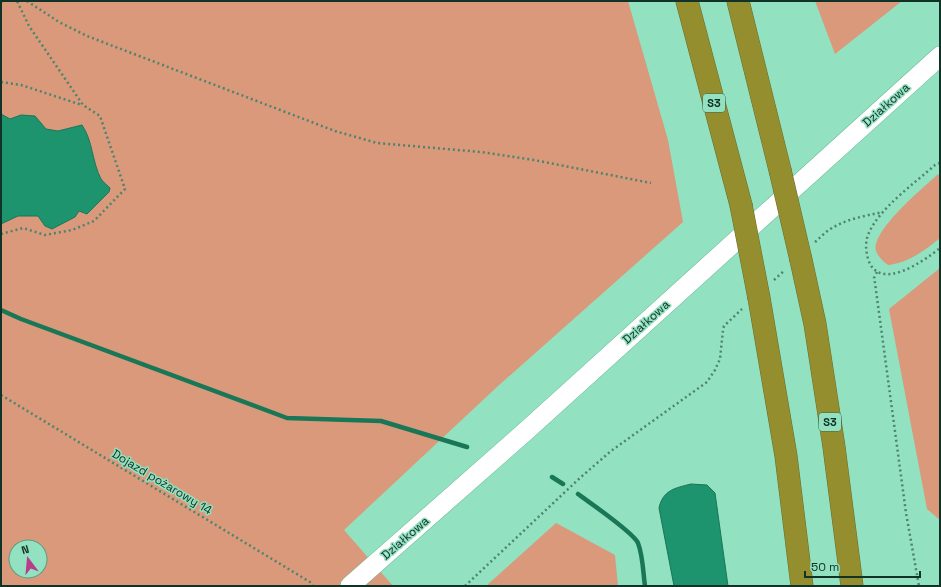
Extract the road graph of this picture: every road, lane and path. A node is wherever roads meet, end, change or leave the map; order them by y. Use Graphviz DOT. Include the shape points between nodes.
graph roads {
  1 [pos="17,1"];
  2 [pos="28,1"];
  3 [pos="687,1"];
  4 [pos="738,1"];
  5 [pos="940,56"];
  6 [pos="1,82"];
  7 [pos="83,105"];
  8 [pos="940,163"];
  9 [pos="651,183"];
  10 [pos="883,212"];
  11 [pos="1,234"];
  12 [pos="940,248"];
  13 [pos="801,257"];
  14 [pos="877,272"];
  15 [pos="772,281"];
  16 [pos="752,302"];
  17 [pos="1,395"];
  18 [pos="313,586"];
  19 [pos="350,586"];
  20 [pos="465,586"];
  21 [pos="802,586"];
  22 [pos="852,586"];
  23 [pos="920,586"];
  1 -- 7 [label="path" via="29,26"];
  2 -- 9 [label="path" via="59,22 87,36 335,131 377,143 481,152"];
  3 -- 16 [label="highway, S3, bridge" via="741,206"];
  4 -- 13 [label="highway, S3, bridge"];
  5 -- 19 [label="street, Działkowa" via="527,430"];
  6 -- 7 [label="path" via="21,85"];
  7 -- 11 [label="path" via="100,116 126,189 94,221 72,230 45,235 23,228"];
  8 -- 10 [label="path"];
  10 -- 13 [label="path" via="839,224 829,230"];
  10 -- 14 [label="path" via="868,234 866,243 866,254"];
  12 -- 14 [label="path" via="926,259 898,272"];
  13 -- 15 [label="path"];
  13 -- 22 [label="highway, S3" via="815,324"];
  14 -- 23 [label="path" via="874,283 906,513"];
  16 -- 20 [label="path" via="724,326 720,359 707,382 611,451"];
  16 -- 21 [label="highway, S3" via="786,456"];
  17 -- 18 [label="path, Dojazd pożarowy 14"];
}
